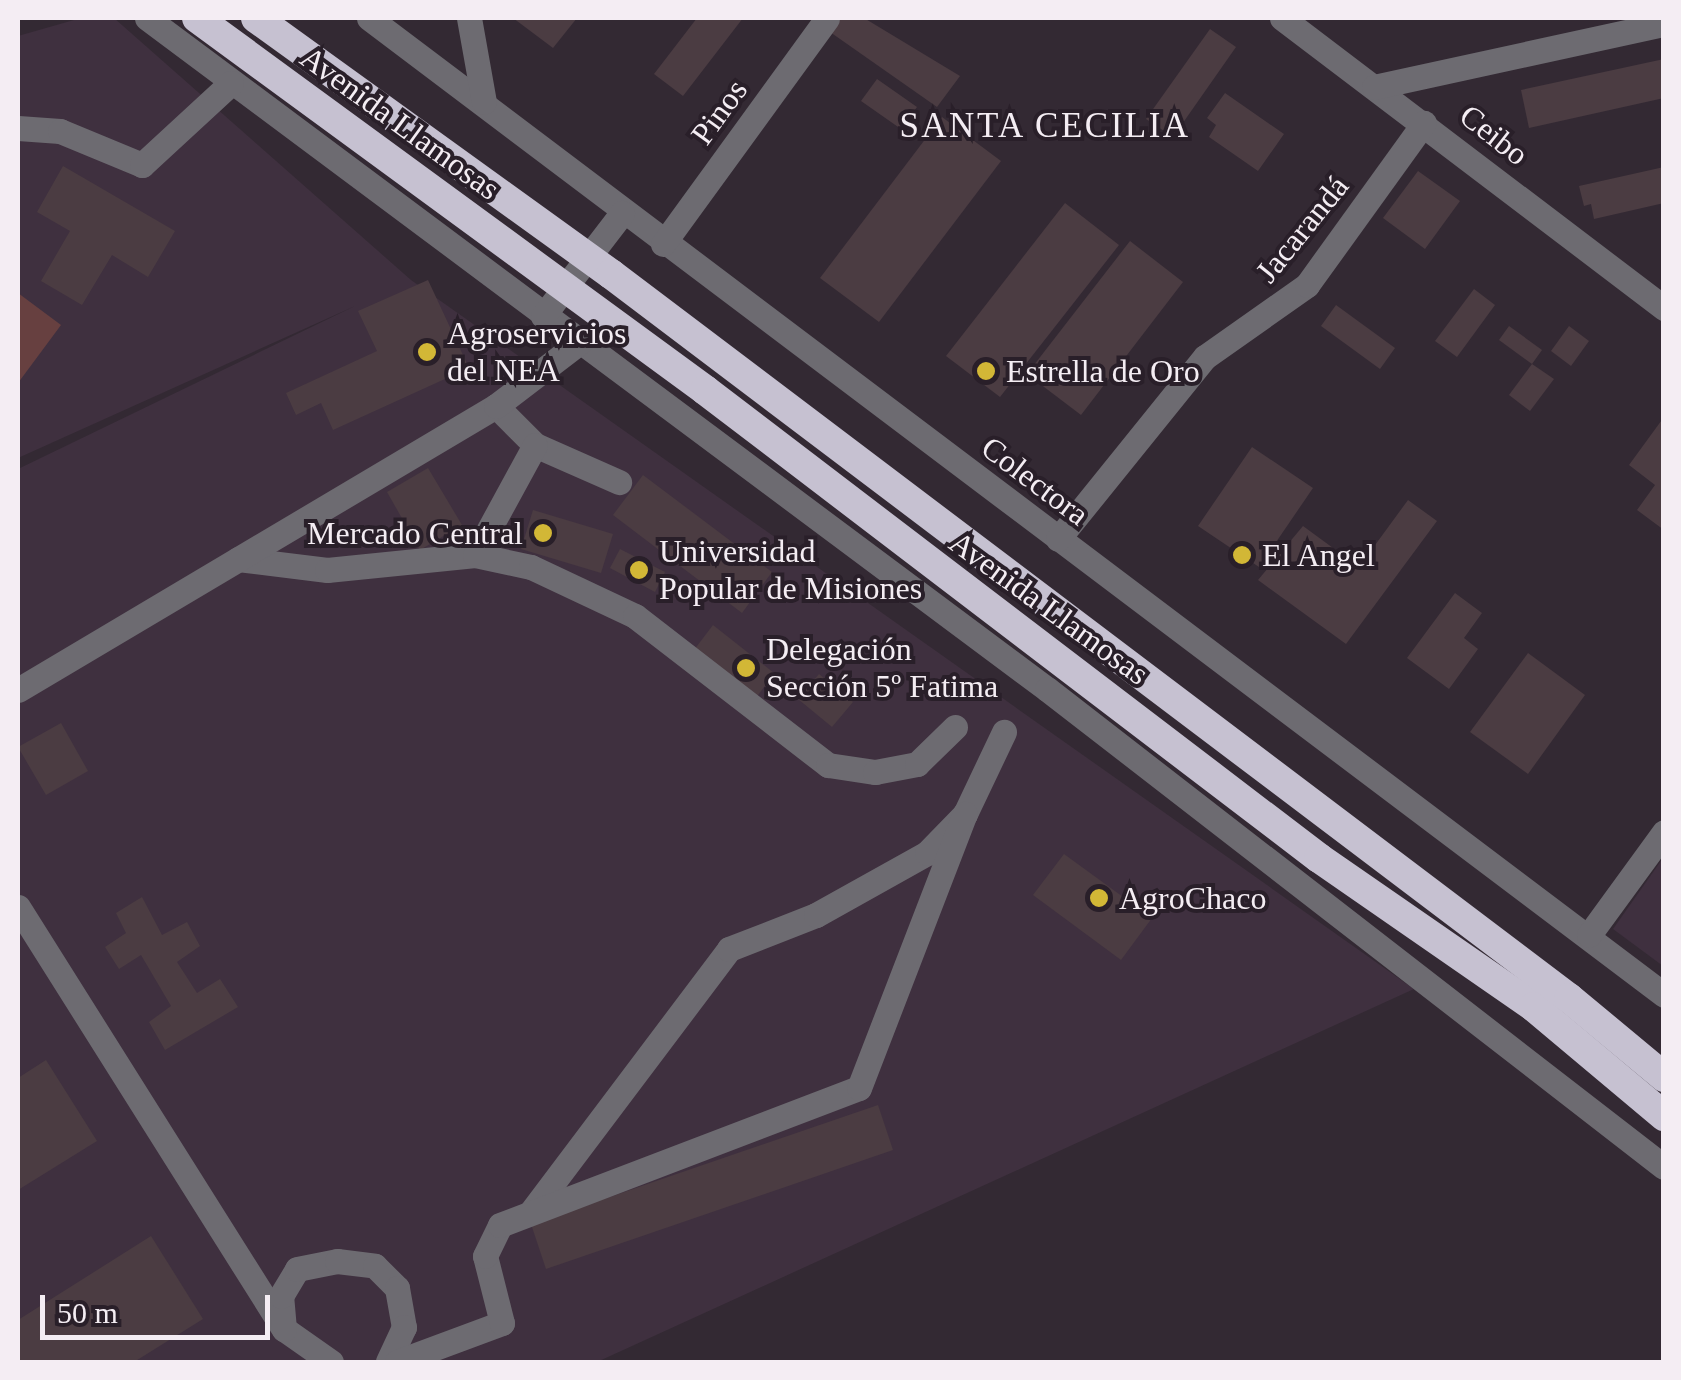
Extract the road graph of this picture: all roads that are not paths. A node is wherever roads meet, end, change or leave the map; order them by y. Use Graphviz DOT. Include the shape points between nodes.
graph roads {
  1 [pos="148,18"];
  2 [pos="196,18"];
  3 [pos="256,18"];
  4 [pos="368,18"];
  5 [pos="468,18"];
  6 [pos="827,18"];
  7 [pos="1282,18"];
  8 [pos="1664,24"];
  9 [pos="231,82"];
  10 [pos="1374,87"];
  11 [pos="484,102"];
  12 [pos="1424,123"];
  13 [pos="18,128"];
  14 [pos="622,213"];
  15 [pos="663,244"];
  16 [pos="589,257"];
  17 [pos="566,288"];
  18 [pos="1664,308"];
  19 [pos="543,316"];
  20 [pos="581,341"];
  21 [pos="496,406"];
  22 [pos="535,445"];
  23 [pos="619,482"];
  24 [pos="1058,539"];
  25 [pos="475,555"];
  26 [pos="238,559"];
  27 [pos="1067,665"];
  28 [pos="1047,689"];
  29 [pos="18,690"];
  30 [pos="955,727"];
  31 [pos="1004,732"];
  32 [pos="964,814"];
  33 [pos="1664,832"];
  34 [pos="1320,858"];
  35 [pos="1301,884"];
  36 [pos="18,907"];
  37 [pos="1588,935"];
  38 [pos="1664,995"];
  39 [pos="1664,1077"];
  40 [pos="1664,1116"];
  41 [pos="1664,1167"];
  42 [pos="531,1212"];
  43 [pos="284,1329"];
  44 [pos="332,1362"];
  45 [pos="388,1362"];
  46 [pos="397,1362"];
  1 -- 9 [label="street"];
  2 -- 17 [label="highway, Avenida Llamosas"];
  3 -- 16 [label="highway, Avenida Llamosas"];
  4 -- 11 [label="street, Colectora"];
  5 -- 11 [label="street"];
  6 -- 15 [label="street, Pinos"];
  7 -- 10 [label="street, Ceibo"];
  8 -- 10 [label="street"];
  9 -- 13 [label="street" via="142,165 60,131"];
  9 -- 19 [label="street"];
  10 -- 12 [label="street, Ceibo"];
  11 -- 14 [label="street, Colectora"];
  12 -- 18 [label="street, Ceibo"];
  12 -- 24 [label="street, Jacarandá" via="1307,285 1184,378"];
  14 -- 15 [label="street, Colectora"];
  14 -- 16 [label="street"];
  15 -- 24 [label="street, Colectora"];
  16 -- 17 [label="street"];
  16 -- 39 [label="highway, Avenida Llamosas" via="1570,998"];
  17 -- 19 [label="street"];
  17 -- 20 [label="street"];
  17 -- 27 [label="highway, Avenida Llamosas"];
  19 -- 20 [label="street"];
  20 -- 21 [label="street"];
  20 -- 28 [label="street"];
  21 -- 22 [label="street"];
  21 -- 26 [label="street"];
  22 -- 23 [label="street"];
  22 -- 25 [label="street"];
  24 -- 37 [label="street, Colectora"];
  25 -- 26 [label="street" via="328,570"];
  25 -- 30 [label="street" via="598,592 828,766 876,772 917,764"];
  26 -- 29 [label="street"];
  27 -- 28 [label="street"];
  27 -- 34 [label="highway, Avenida Llamosas"];
  28 -- 35 [label="street"];
  31 -- 32 [label="street"];
  32 -- 42 [label="street" via="927,853 816,915 729,949"];
  32 -- 42 [label="street" via="859,1088"];
  33 -- 37 [label="street"];
  34 -- 35 [label="street"];
  34 -- 40 [label="highway, Avenida Llamosas" via="1534,1007"];
  35 -- 41 [label="street"];
  36 -- 43 [label="street"];
  37 -- 38 [label="street, Colectora"];
  42 -- 46 [label="street" via="500,1226 485,1256 502,1323"];
  43 -- 44 [label="street"];
  43 -- 45 [label="street" via="281,1296 296,1269 337,1260 375,1266 396,1288 404,1327"];
}
